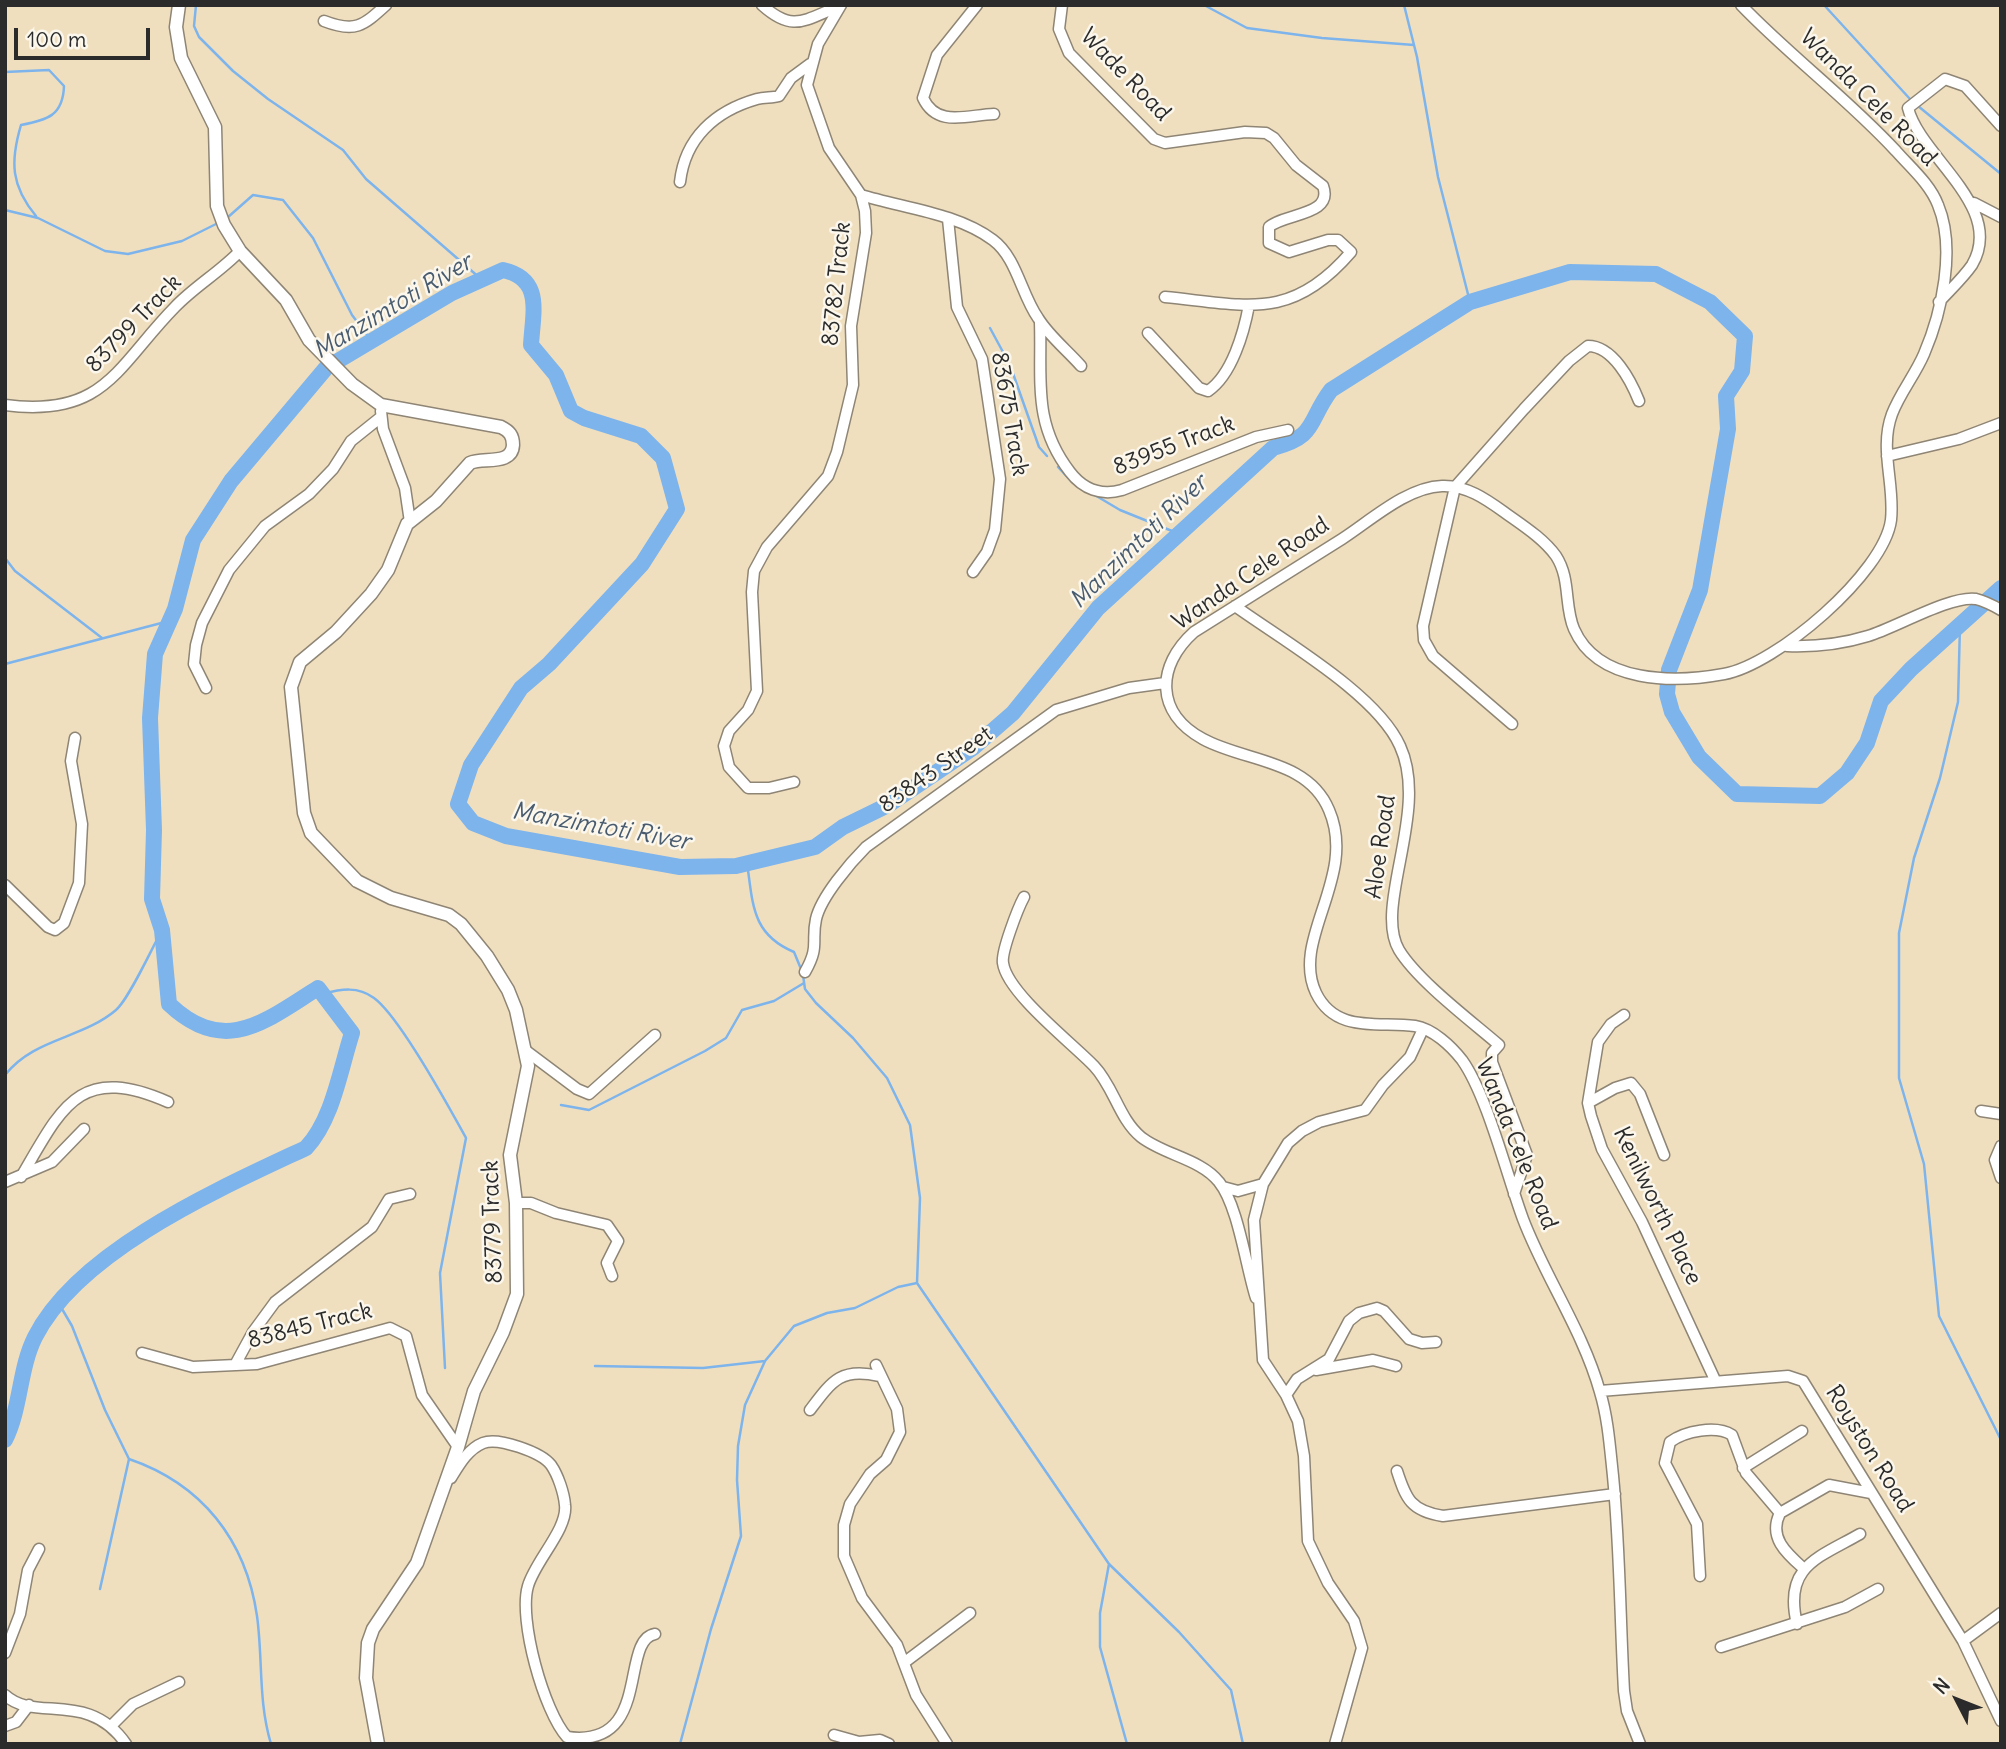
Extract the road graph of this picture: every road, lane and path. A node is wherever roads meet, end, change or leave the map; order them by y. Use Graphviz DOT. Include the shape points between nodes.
graph roads {
  1 [pos="179,5"];
  2 [pos="386,5"];
  3 [pos="762,5"];
  4 [pos="977,5"];
  5 [pos="1062,5"];
  6 [pos="1741,5"];
  7 [pos="840,6"];
  8 [pos="324,21"];
  9 [pos="810,64"];
  10 [pos="994,114"];
  11 [pos="2001,126"];
  12 [pos="680,182"];
  13 [pos="861,195"];
  14 [pos="1974,203"];
  15 [pos="2001,217"];
  16 [pos="948,219"];
  17 [pos="240,251"];
  18 [pos="1165,297"];
  19 [pos="1939,302"];
  20 [pos="1249,306"];
  21 [pos="1040,321"];
  22 [pos="1148,333"];
  23 [pos="1080,366"];
  24 [pos="1639,401"];
  25 [pos="5,405"];
  26 [pos="381,411"];
  27 [pos="2001,423"];
  28 [pos="1289,430"];
  29 [pos="1887,456"];
  30 [pos="1455,487"];
  31 [pos="410,522"];
  32 [pos="973,572"];
  33 [pos="1235,606"];
  34 [pos="2001,610"];
  35 [pos="1787,646"];
  36 [pos="1165,683"];
  37 [pos="206,688"];
  38 [pos="1512,724"];
  39 [pos="75,738"];
  40 [pos="794,782"];
  41 [pos="5,885"];
  42 [pos="1024,897"];
  43 [pos="805,972"];
  44 [pos="1624,1015"];
  45 [pos="1423,1029"];
  46 [pos="655,1035"];
  47 [pos="525,1050"];
  48 [pos="168,1102"];
  49 [pos="1588,1103"];
  50 [pos="1981,1111"];
  51 [pos="2001,1114"];
  52 [pos="83,1129"];
  53 [pos="2001,1146"];
  54 [pos="1664,1155"];
  55 [pos="21,1177"];
  56 [pos="2001,1178"];
  57 [pos="5,1182"];
  58 [pos="1263,1184"];
  59 [pos="1223,1187"];
  60 [pos="410,1194"];
  61 [pos="1514,1194"];
  62 [pos="516,1203"];
  63 [pos="612,1276"];
  64 [pos="1259,1308"];
  65 [pos="1436,1342"];
  66 [pos="142,1353"];
  67 [pos="235,1365"];
  68 [pos="1396,1366"];
  69 [pos="1310,1371"];
  70 [pos="1715,1380"];
  71 [pos="1600,1391"];
  72 [pos="1286,1395"];
  73 [pos="810,1410"];
  74 [pos="1802,1431"];
  75 [pos="458,1447"];
  76 [pos="1744,1468"];
  77 [pos="1397,1471"];
  78 [pos="1871,1493"];
  79 [pos="1615,1494"];
  80 [pos="440,1499"];
  81 [pos="1780,1513"];
  82 [pos="1860,1534"];
  83 [pos="39,1549"];
  84 [pos="1803,1568"];
  85 [pos="1700,1576"];
  86 [pos="1878,1589"];
  87 [pos="970,1613"];
  88 [pos="2001,1613"];
  89 [pos="1797,1624"];
  90 [pos="655,1634"];
  91 [pos="1963,1641"];
  92 [pos="1721,1647"];
  93 [pos="5,1653"];
  94 [pos="905,1662"];
  95 [pos="179,1682"];
  96 [pos="5,1695"];
  97 [pos="29,1705"];
  98 [pos="2001,1721"];
  99 [pos="111,1726"];
  100 [pos="5,1727"];
  101 [pos="834,1735"];
  102 [pos="126,1744"];
  103 [pos="378,1744"];
  104 [pos="889,1744"];
  105 [pos="947,1744"];
  106 [pos="1335,1744"];
  107 [pos="1640,1744"];
  1 -- 17 [label="street, 83779 Track" via="176,27 181,58 215,127 218,212"];
  2 -- 8 [label="street" via="355,27"];
  3 -- 7 [label="street" via="778,20 790,23"];
  4 -- 10 [label="street" via="937,55 923,98 932,112 944,119"];
  5 -- 20 [label="street, Wade Road" via="1059,29 1069,53 1154,139 1165,143 1266,133 1323,186 1325,198 1319,206 1269,227 1269,243 1289,252 1338,240 1351,252 1297,298"];
  6 -- 19 [label="street, Wanda Cele Road" via="1854,108 1938,202 1946,249"];
  7 -- 9 [label="street, 83782 Track"];
  9 -- 12 [label="street" via="791,78 779,96 753,100 709,122 685,155"];
  9 -- 13 [label="street, 83782 Track" via="809,95 829,148"];
  11 -- 14 [label="street" via="1965,86 1945,79 1908,108 1916,131"];
  13 -- 16 [label="street"];
  13 -- 40 [label="street, 83782 Track" via="866,233 851,326 852,393 828,476 759,559 752,592 757,691 724,746 729,766 748,788 769,789"];
  14 -- 15 [label="street"];
  14 -- 19 [label="street" via="1980,233 1976,258"];
  16 -- 21 [label="street" via="975,229 1002,248"];
  16 -- 32 [label="street, 83675 Track" via="957,307 982,359 1000,479 998,521 987,552"];
  17 -- 25 [label="street, 83799 Track" via="182,300 99,391 68,402"];
  17 -- 26 [label="street, 83779 Track" via="286,300 309,340"];
  18 -- 20 [label="street, Wade Road"];
  19 -- 29 [label="street, Wanda Cele Road" via="1923,356 1892,414"];
  20 -- 22 [label="street" via="1236,348 1208,391 1199,388"];
  21 -- 23 [label="street"];
  21 -- 28 [label="street, 83955 Track" via="1040,399 1050,443 1076,479 1096,491 1110,493 1256,437"];
  24 -- 30 [label="street" via="1619,366 1601,348 1588,345"];
  26 -- 31 [label="street" via="405,488"];
  26 -- 31 [label="street, 83779 Track" via="492,424 512,436 512,450 504,458 470,463"];
  26 -- 37 [label="street" via="351,441 333,469 309,494 265,526 229,570 196,645 194,664"];
  27 -- 29 [label="street" via="1959,439"];
  29 -- 35 [label="street, Wanda Cele Road" via="1892,504 1884,542 1861,575"];
  30 -- 33 [label="street, Wanda Cele Road" via="1438,486 1400,502"];
  30 -- 35 [label="street, Wanda Cele Road" via="1475,493 1544,542 1562,567 1575,631 1601,662 1644,676 1700,677 1746,669"];
  30 -- 38 [label="street" via="1423,626 1424,640 1433,656"];
  31 -- 47 [label="street, 83779 Track" via="371,594 300,662 294,676 291,705 304,813 317,842 357,881 449,915 461,924 508,990"];
  33 -- 36 [label="street, Wanda Cele Road" via="1180,644 1169,662"];
  33 -- 61 [label="street, Aloe Road" via="1349,688 1386,723 1400,746 1411,807 1393,910 1394,938 1411,966 1499,1045 1492,1062 1527,1155"];
  34 -- 35 [label="street" via="1976,599 1965,600 1944,604 1865,637"];
  36 -- 43 [label="street, 83843 Street" via="1129,688 1056,710 866,847 818,913 816,946"];
  36 -- 45 [label="street" via="1174,713 1203,739 1291,771 1323,796 1337,838 1332,888 1309,967 1322,1003 1336,1017 1356,1024"];
  39 -- 41 [label="street" via="71,761 82,848 79,883 64,923 52,930"];
  42 -- 59 [label="street" via="1004,953 1006,972 1041,1016 1095,1067 1134,1131 1155,1147 1210,1173"];
  44 -- 49 [label="street, Kenilworth Place" via="1598,1042"];
  45 -- 58 [label="street" via="1410,1058 1382,1085 1369,1106 1302,1131 1283,1149"];
  45 -- 61 [label="street, Wanda Cele Road" via="1462,1061"];
  46 -- 47 [label="street" via="589,1094"];
  47 -- 62 [label="street, 83779 Track" via="527,1081 510,1155"];
  48 -- 55 [label="street" via="115,1086 89,1090 63,1109"];
  49 -- 54 [label="street" via="1631,1083 1640,1094"];
  49 -- 70 [label="street, Kenilworth Place" via="1602,1149 1642,1222"];
  50 -- 51 [label="street"];
  52 -- 55 [label="street" via="52,1162"];
  53 -- 56 [label="street" via="1995,1160"];
  55 -- 57 [label="street"];
  58 -- 59 [label="street" via="1238,1191"];
  58 -- 64 [label="street" via="1254,1220"];
  59 -- 64 [label="street" via="1235,1213"];
  60 -- 67 [label="street" via="389,1199 372,1227 275,1302"];
  61 -- 71 [label="street, Wanda Cele Road"];
  62 -- 63 [label="street" via="531,1203 607,1225 618,1241 607,1263"];
  62 -- 75 [label="street, 83779 Track" via="517,1294 474,1391"];
  64 -- 72 [label="street" via="1263,1360"];
  65 -- 69 [label="street" via="1409,1339 1384,1311 1370,1309 1353,1317 1329,1359"];
  66 -- 67 [label="street, 83845 Track" via="193,1367"];
  67 -- 75 [label="street, 83845 Track" via="281,1359 381,1329 400,1332 409,1344 422,1395"];
  68 -- 69 [label="street" via="1373,1360"];
  69 -- 72 [label="street" via="1297,1379"];
  70 -- 71 [label="street, Royston Road"];
  70 -- 78 [label="street, Royston Road" via="1788,1376 1803,1381"];
  71 -- 79 [label="street, Wanda Cele Road"];
  72 -- 106 [label="street" via="1301,1435 1308,1541 1328,1583 1354,1621 1362,1648"];
  73 -- 94 [label="street" via="845,1374 878,1370 897,1409 900,1432 886,1460 850,1504 844,1525 844,1556 869,1612"];
  74 -- 76 [label="street"];
  75 -- 80 [label="street, 83779 Track"];
  76 -- 81 [label="street"];
  76 -- 85 [label="street" via="1735,1440 1726,1431 1679,1436 1670,1442 1665,1464 1697,1524"];
  77 -- 79 [label="street" via="1408,1500 1443,1516"];
  78 -- 81 [label="street" via="1829,1485"];
  78 -- 91 [label="street, Royston Road"];
  79 -- 107 [label="street, Wanda Cele Road" via="1624,1691"];
  80 -- 90 [label="street" via="463,1460 484,1443 503,1442 552,1466 566,1511 528,1587 525,1621 553,1713 567,1737 598,1744 618,1729 631,1705 642,1647 647,1637"];
  80 -- 103 [label="street, 83779 Track" via="417,1563 373,1629 365,1654"];
  81 -- 84 [label="street" via="1776,1527 1780,1544"];
  82 -- 84 [label="street"];
  83 -- 93 [label="street"];
  84 -- 89 [label="street" via="1794,1589"];
  86 -- 89 [label="street"];
  87 -- 94 [label="street"];
  88 -- 91 [label="street"];
  89 -- 92 [label="street"];
  91 -- 98 [label="street, Royston Road"];
  94 -- 105 [label="street" via="916,1695"];
  95 -- 99 [label="street" via="133,1704"];
  96 -- 97 [label="street"];
  97 -- 99 [label="street" via="71,1709"];
  97 -- 100 [label="street" via="16,1722"];
  99 -- 102 [label="street"];
  101 -- 104 [label="street"];
}
